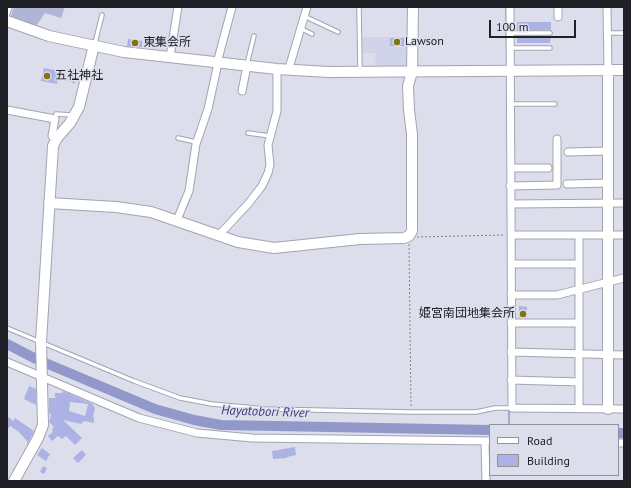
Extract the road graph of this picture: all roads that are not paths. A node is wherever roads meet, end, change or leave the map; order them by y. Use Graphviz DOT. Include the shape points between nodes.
graph roads {
  1 [pos="10,7"];
  2 [pos="178,7"];
  3 [pos="232,7"];
  4 [pos="307,7"];
  5 [pos="359,7"];
  6 [pos="413,7"];
  7 [pos="510,7"];
  8 [pos="558,7"];
  9 [pos="607,7"];
  10 [pos="7,16"];
  11 [pos="102,16"];
  12 [pos="304,16"];
  13 [pos="558,17"];
  14 [pos="7,21"];
  15 [pos="300,28"];
  16 [pos="338,32"];
  17 [pos="510,33"];
  18 [pos="550,33"];
  19 [pos="608,33"];
  20 [pos="624,33"];
  21 [pos="312,34"];
  22 [pos="254,36"];
  23 [pos="94,46"];
  24 [pos="511,48"];
  25 [pos="550,48"];
  26 [pos="170,57"];
  27 [pos="218,63"];
  28 [pos="246,66"];
  29 [pos="289,68"];
  30 [pos="277,69"];
  31 [pos="624,70"];
  32 [pos="511,71"];
  33 [pos="608,71"];
  34 [pos="360,72"];
  35 [pos="412,72"];
  36 [pos="242,91"];
  37 [pos="511,104"];
  38 [pos="555,104"];
  39 [pos="7,110"];
  40 [pos="74,115"];
  41 [pos="55,119"];
  42 [pos="248,133"];
  43 [pos="271,136"];
  44 [pos="57,138"];
  45 [pos="178,138"];
  46 [pos="557,139"];
  47 [pos="197,143"];
  48 [pos="608,151"];
  49 [pos="568,152"];
  50 [pos="510,168"];
  51 [pos="548,168"];
  52 [pos="567,184"];
  53 [pos="608,184"];
  54 [pos="510,186"];
  55 [pos="49,203"];
  56 [pos="624,203"];
  57 [pos="511,204"];
  58 [pos="608,204"];
  59 [pos="177,220"];
  60 [pos="219,235"];
  61 [pos="511,235"];
  62 [pos="579,235"];
  63 [pos="608,235"];
  64 [pos="624,235"];
  65 [pos="511,264"];
  66 [pos="579,264"];
  67 [pos="624,278"];
  68 [pos="607,282"];
  69 [pos="579,289"];
  70 [pos="511,295"];
  71 [pos="511,323"];
  72 [pos="579,323"];
  73 [pos="7,328"];
  74 [pos="41,342"];
  75 [pos="511,352"];
  76 [pos="578,353"];
  77 [pos="608,354"];
  78 [pos="624,355"];
  79 [pos="7,362"];
  80 [pos="43,378"];
  81 [pos="511,380"];
  82 [pos="579,382"];
  83 [pos="512,408"];
  84 [pos="579,409"];
  85 [pos="608,409"];
  86 [pos="624,409"];
  87 [pos="488,441"];
  88 [pos="14,481"];
  89 [pos="486,481"];
  1 -- 10 [label="lane"];
  2 -- 26 [label="street"];
  3 -- 27 [label="street"];
  4 -- 12 [label="street"];
  5 -- 34 [label="lane"];
  6 -- 35 [label="street"];
  7 -- 17 [label="street"];
  8 -- 13 [label="street"];
  9 -- 19 [label="street"];
  11 -- 23 [label="lane"];
  12 -- 15 [label="street"];
  12 -- 16 [label="lane"];
  14 -- 23 [label="street" via="49,36"];
  15 -- 21 [label="lane"];
  15 -- 29 [label="street"];
  17 -- 18 [label="lane"];
  17 -- 24 [label="street"];
  19 -- 20 [label="lane"];
  19 -- 33 [label="street"];
  22 -- 28 [label="lane"];
  23 -- 26 [label="street"];
  23 -- 40 [label="street"];
  24 -- 25 [label="lane"];
  24 -- 32 [label="street"];
  26 -- 27 [label="street"];
  27 -- 28 [label="street"];
  27 -- 47 [label="street" via="208,109"];
  28 -- 30 [label="street"];
  28 -- 36 [label="street"];
  29 -- 30 [label="street"];
  29 -- 34 [label="street"];
  30 -- 43 [label="street" via="277,111"];
  31 -- 33 [label="street"];
  32 -- 33 [label="street"];
  32 -- 35 [label="street"];
  32 -- 37 [label="street"];
  33 -- 48 [label="street"];
  34 -- 35 [label="street"];
  35 -- 60 [label="street" via="408,86 412,134 412,231 409,236 274,248 238,242"];
  37 -- 38 [label="lane"];
  37 -- 50 [label="street"];
  39 -- 41 [label="street"];
  40 -- 41 [label="lane" via="56,114"];
  40 -- 44 [label="street"];
  41 -- 44 [label="street" via="52,136"];
  42 -- 43 [label="lane"];
  43 -- 60 [label="street" via="268,145 270,165 262,186"];
  44 -- 55 [label="street" via="51,156"];
  45 -- 47 [label="lane"];
  46 -- 54 [label="street" via="557,185"];
  47 -- 59 [label="street" via="189,191"];
  48 -- 49 [label="street"];
  48 -- 53 [label="street"];
  50 -- 51 [label="street"];
  50 -- 54 [label="street"];
  52 -- 53 [label="street"];
  53 -- 58 [label="street"];
  54 -- 57 [label="street"];
  55 -- 59 [label="street" via="136,209"];
  55 -- 74 [label="street"];
  56 -- 58 [label="street"];
  57 -- 58 [label="street"];
  57 -- 61 [label="street"];
  58 -- 63 [label="street"];
  59 -- 60 [label="street"];
  61 -- 62 [label="street"];
  61 -- 65 [label="street"];
  62 -- 63 [label="street"];
  62 -- 66 [label="street"];
  63 -- 64 [label="street"];
  63 -- 68 [label="street"];
  65 -- 66 [label="street"];
  65 -- 70 [label="street"];
  66 -- 69 [label="street"];
  67 -- 68 [label="street"];
  68 -- 69 [label="street"];
  68 -- 77 [label="street"];
  69 -- 70 [label="street" via="556,295"];
  69 -- 72 [label="street"];
  70 -- 71 [label="street"];
  71 -- 72 [label="street"];
  71 -- 75 [label="street"];
  72 -- 76 [label="street"];
  73 -- 74 [label="lane"];
  74 -- 80 [label="street"];
  74 -- 83 [label="lane" via="141,384 180,398 212,404 265,409 411,412 476,412"];
  75 -- 76 [label="street"];
  75 -- 81 [label="street"];
  76 -- 77 [label="street"];
  76 -- 82 [label="street"];
  77 -- 78 [label="street"];
  77 -- 85 [label="street"];
  79 -- 80 [label="street"];
  80 -- 87 [label="street" via="139,418 197,433 252,438"];
  80 -- 88 [label="street" via="43,425"];
  81 -- 82 [label="street"];
  81 -- 83 [label="street"];
  82 -- 84 [label="street"];
  83 -- 84 [label="street"];
  84 -- 85 [label="street"];
  85 -- 86 [label="street"];
  87 -- 89 [label="street"];
}
